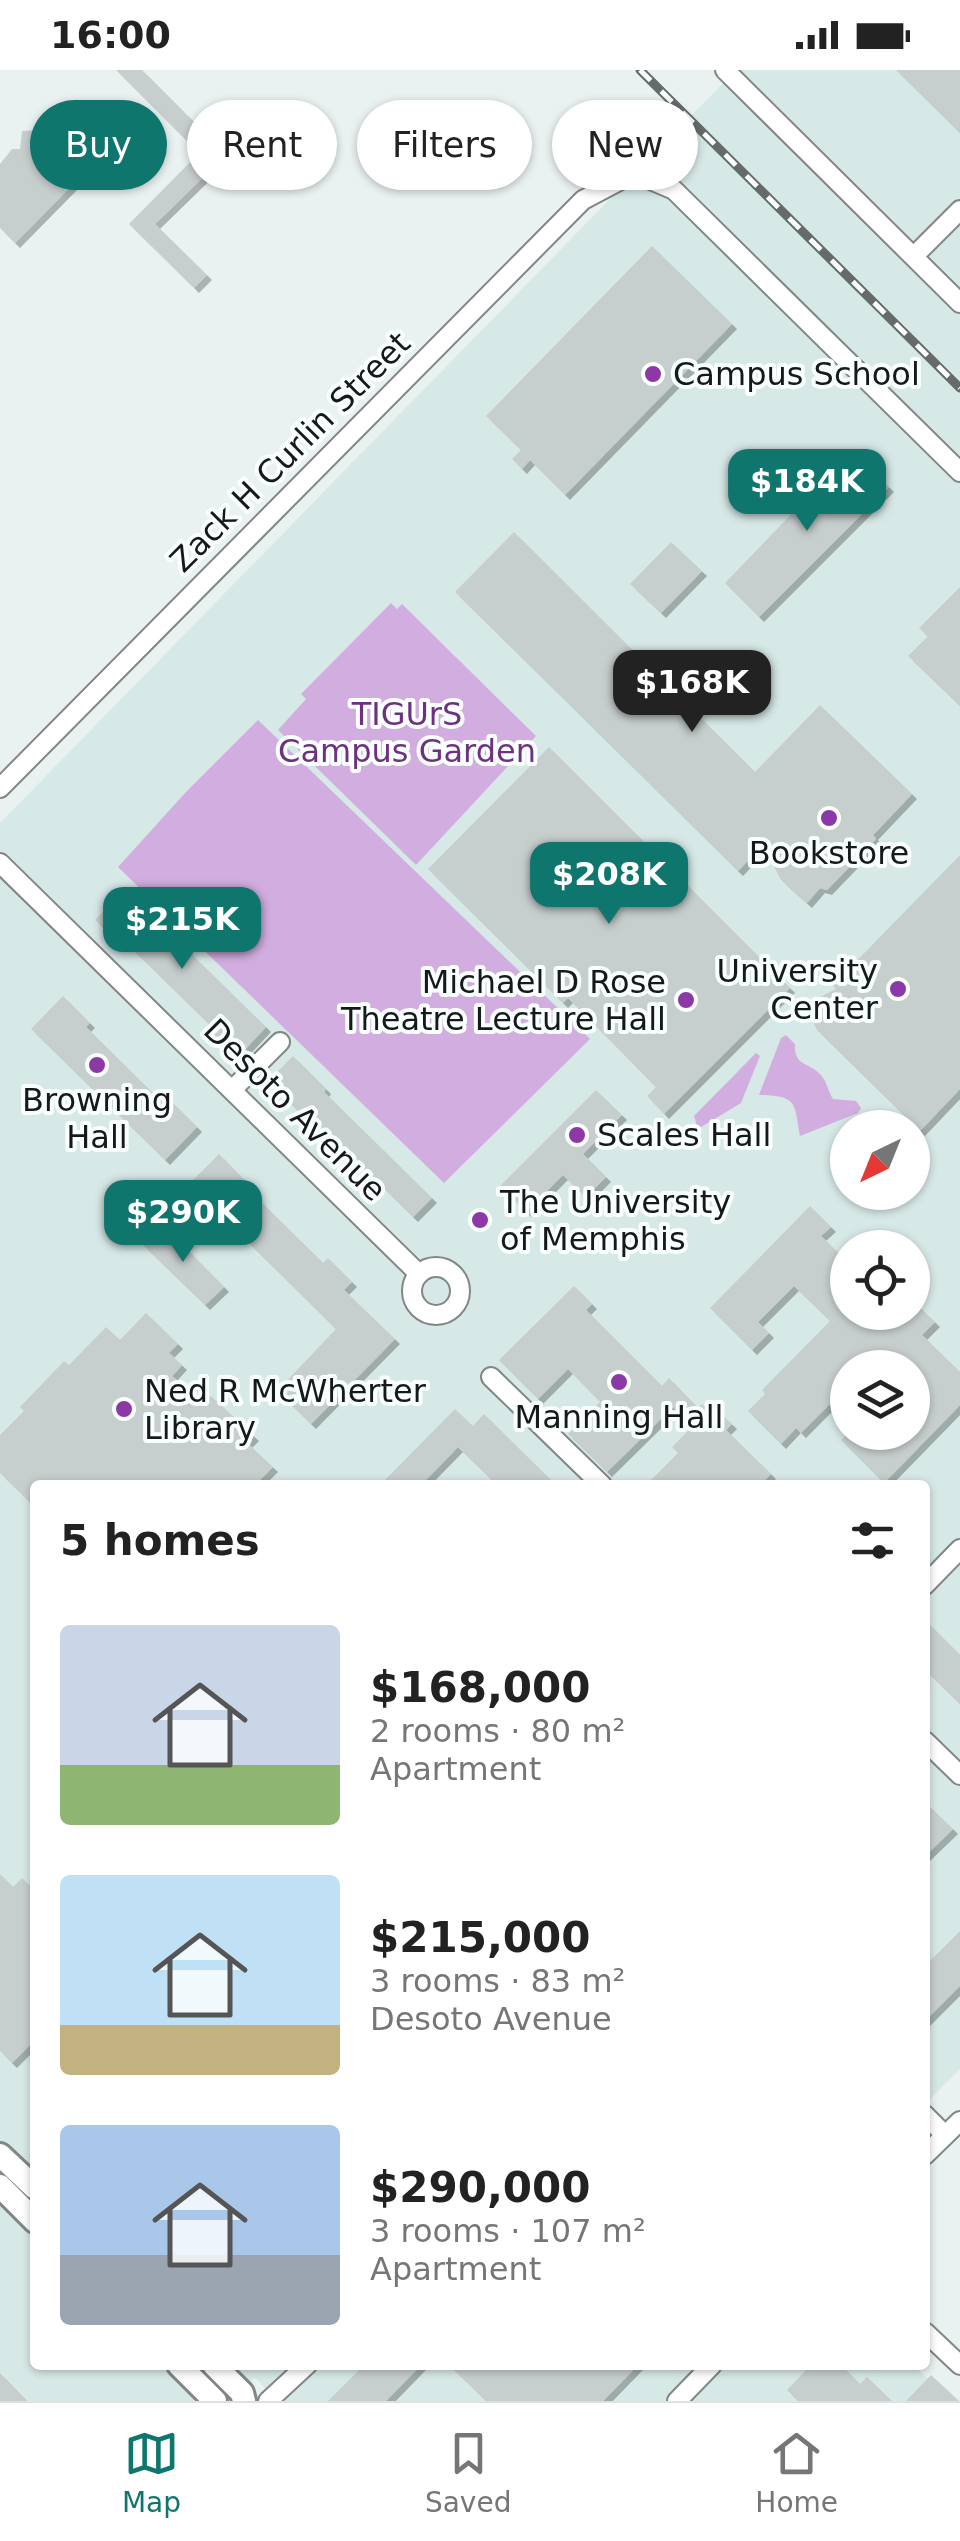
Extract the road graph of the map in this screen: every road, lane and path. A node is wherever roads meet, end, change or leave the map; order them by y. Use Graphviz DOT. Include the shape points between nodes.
graph roads {
  1 [pos="724,70"];
  2 [pos="960,210"];
  3 [pos="914,256"];
  4 [pos="960,303"];
  5 [pos="960,472"];
  6 [pos="0,788"];
  7 [pos="0,862"];
  8 [pos="280,1042"];
  9 [pos="232,1090"];
  10 [pos="419,1274"];
  11 [pos="491,1378"];
  12 [pos="597,1480"];
  13 [pos="960,1549"];
  14 [pos="930,1580"];
  15 [pos="930,1745"];
  16 [pos="960,1775"];
  17 [pos="930,2120"];
  18 [pos="960,2120"];
  19 [pos="945,2135"];
  20 [pos="930,2150"];
  21 [pos="0,2154"];
  22 [pos="30,2183"];
  23 [pos="0,2186"];
  24 [pos="30,2216"];
  25 [pos="930,2337"];
  26 [pos="960,2365"];
  27 [pos="184,2370"];
  28 [pos="219,2370"];
  29 [pos="302,2370"];
  30 [pos="707,2370"];
  31 [pos="215,2401"];
  32 [pos="244,2401"];
  33 [pos="268,2401"];
  34 [pos="677,2401"];
  1 -- 3 [label="street"];
  2 -- 3 [label="street"];
  3 -- 4 [label="street"];
  5 -- 6 [label="street, Zack H Curlin Street" via="674,190 634,173 583,200"];
  7 -- 9 [label="street, Desoto Avenue"];
  8 -- 9 [label="street"];
  9 -- 10 [label="street, Desoto Avenue"];
  11 -- 12 [label="street"];
  13 -- 14 [label="street"];
  15 -- 16 [label="street"];
  17 -- 19 [label="street"];
  18 -- 19 [label="street"];
  19 -- 20 [label="street"];
  21 -- 22 [label="main road"];
  23 -- 24 [label="main road"];
  25 -- 26 [label="street"];
  27 -- 31 [label="main road"];
  28 -- 32 [label="main road"];
  29 -- 33 [label="street"];
  30 -- 34 [label="street"];
}
